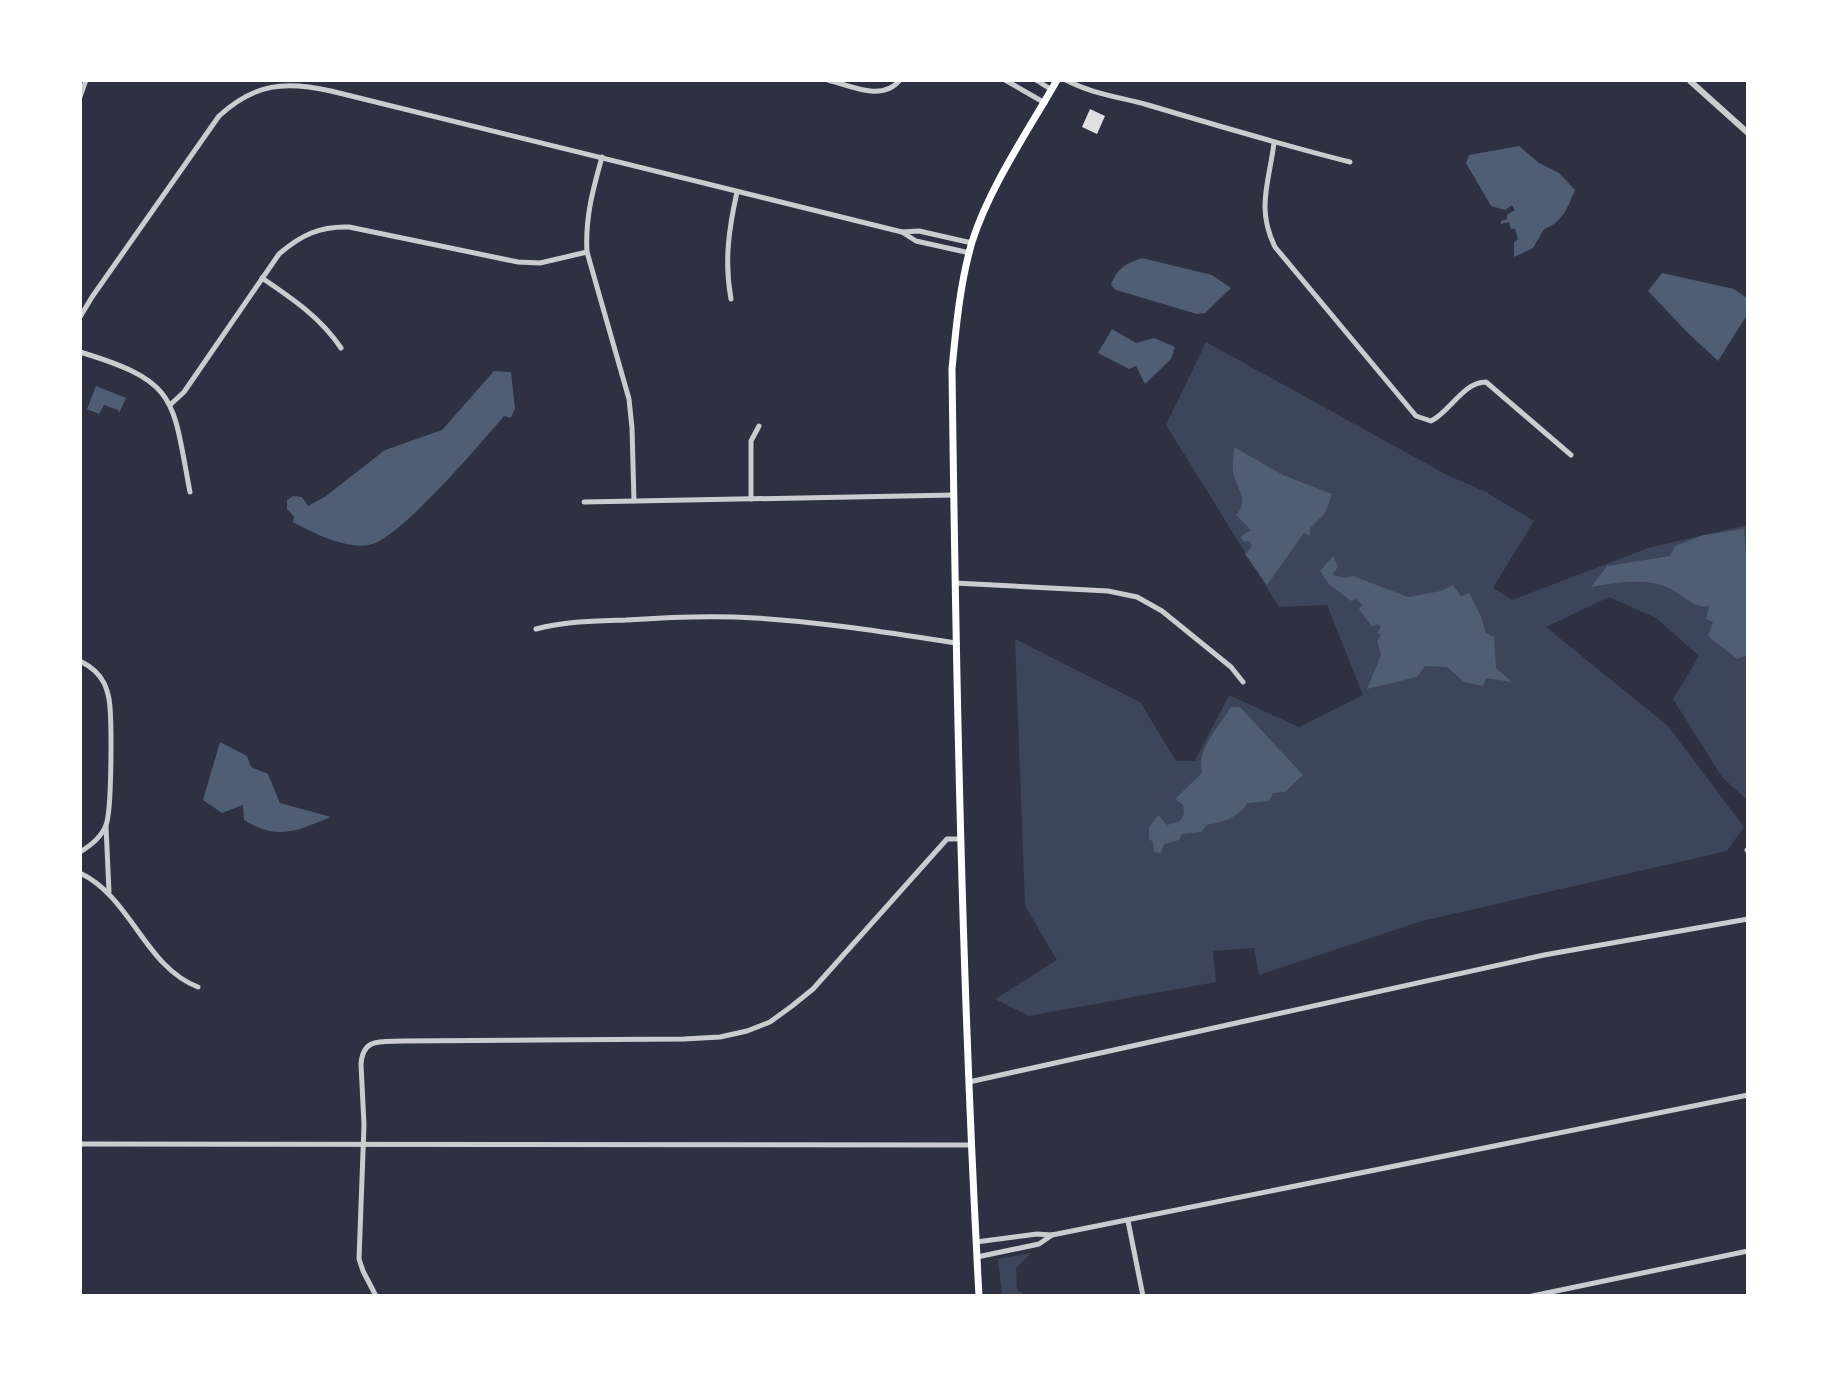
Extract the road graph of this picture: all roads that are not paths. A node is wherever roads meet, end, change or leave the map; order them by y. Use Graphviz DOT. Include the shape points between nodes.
graph roads {
  1 [pos="86,80"];
  2 [pos="828,80"];
  3 [pos="900,80"];
  4 [pos="1005,80"];
  5 [pos="1036,80"];
  6 [pos="1057,80"];
  7 [pos="1066,80"];
  8 [pos="1689,80"];
  9 [pos="1052,90"];
  10 [pos="80,97"];
  11 [pos="1045,103"];
  12 [pos="1748,134"];
  13 [pos="1274,143"];
  14 [pos="602,156"];
  15 [pos="1350,162"];
  16 [pos="737,192"];
  17 [pos="902,232"];
  18 [pos="972,243"];
  19 [pos="587,252"];
  20 [pos="970,253"];
  21 [pos="262,278"];
  22 [pos="731,299"];
  23 [pos="80,317"];
  24 [pos="341,348"];
  25 [pos="80,352"];
  26 [pos="171,404"];
  27 [pos="759,426"];
  28 [pos="1571,455"];
  29 [pos="190,492"];
  30 [pos="954,495"];
  31 [pos="751,499"];
  32 [pos="634,501"];
  33 [pos="584,502"];
  34 [pos="955,583"];
  35 [pos="536,629"];
  36 [pos="957,643"];
  37 [pos="80,661"];
  38 [pos="1243,681"];
  39 [pos="106,826"];
  40 [pos="962,839"];
  41 [pos="80,852"];
  42 [pos="80,873"];
  43 [pos="109,892"];
  44 [pos="1748,919"];
  45 [pos="198,987"];
  46 [pos="969,1082"];
  47 [pos="1748,1095"];
  48 [pos="363,1143"];
  49 [pos="80,1144"];
  50 [pos="972,1145"];
  51 [pos="1128,1221"];
  52 [pos="1052,1236"];
  53 [pos="1014,1237"];
  54 [pos="976,1242"];
  55 [pos="1016,1249"];
  56 [pos="1748,1251"];
  57 [pos="977,1257"];
  58 [pos="376,1296"];
  59 [pos="979,1296"];
  60 [pos="1143,1296"];
  61 [pos="1532,1296"];
  1 -- 10 [label="street"];
  2 -- 3 [label="street" via="875,92 887,91"];
  4 -- 11 [label="street"];
  5 -- 9 [label="street"];
  6 -- 9 [label="main road"];
  7 -- 13 [label="street" via="1085,90"];
  8 -- 12 [label="street"];
  9 -- 11 [label="main road"];
  11 -- 18 [label="main road"];
  13 -- 15 [label="street"];
  13 -- 28 [label="street" via="1264,217 1275,247 1416,416 1431,421 1438,418 1471,387 1486,382"];
  14 -- 16 [label="street"];
  14 -- 19 [label="street" via="589,204"];
  14 -- 23 [label="street" via="308,86 265,88 246,95 219,116"];
  16 -- 17 [label="street"];
  16 -- 22 [label="street" via="727,253"];
  17 -- 18 [label="street" via="919,231"];
  17 -- 20 [label="street" via="916,241"];
  18 -- 20 [label="main road"];
  19 -- 21 [label="street" via="540,263 518,262 330,226 295,240"];
  19 -- 32 [label="street" via="628,400"];
  20 -- 30 [label="main road" via="957,310 952,369"];
  21 -- 24 [label="street" via="309,310"];
  21 -- 26 [label="street" via="184,392"];
  25 -- 26 [label="street" via="137,372 154,382"];
  26 -- 29 [label="street"];
  27 -- 31 [label="street" via="751,441"];
  30 -- 31 [label="street"];
  30 -- 34 [label="main road"];
  31 -- 32 [label="street"];
  32 -- 33 [label="street"];
  34 -- 36 [label="main road"];
  34 -- 38 [label="street" via="1108,591 1137,597 1162,611"];
  35 -- 36 [label="street" via="705,616 816,623"];
  36 -- 40 [label="main road"];
  37 -- 39 [label="street" via="104,682 109,698"];
  39 -- 41 [label="street"];
  39 -- 43 [label="street"];
  40 -- 46 [label="main road"];
  40 -- 48 [label="street" via="947,839 813,989 770,1022 747,1031 684,1039 374,1042 362,1054"];
  42 -- 43 [label="street"];
  43 -- 45 [label="street" via="170,970"];
  44 -- 46 [label="street" via="1544,955"];
  46 -- 50 [label="main road"];
  47 -- 51 [label="street"];
  48 -- 49 [label="street"];
  48 -- 50 [label="street"];
  48 -- 58 [label="street" via="359,1259"];
  50 -- 54 [label="main road"];
  51 -- 52 [label="street"];
  51 -- 60 [label="street"];
  52 -- 53 [label="street"];
  52 -- 55 [label="street"];
  53 -- 54 [label="street"];
  53 -- 55 [label="street"];
  54 -- 57 [label="main road"];
  55 -- 57 [label="street"];
  56 -- 61 [label="street"];
  57 -- 59 [label="main road"];
}
